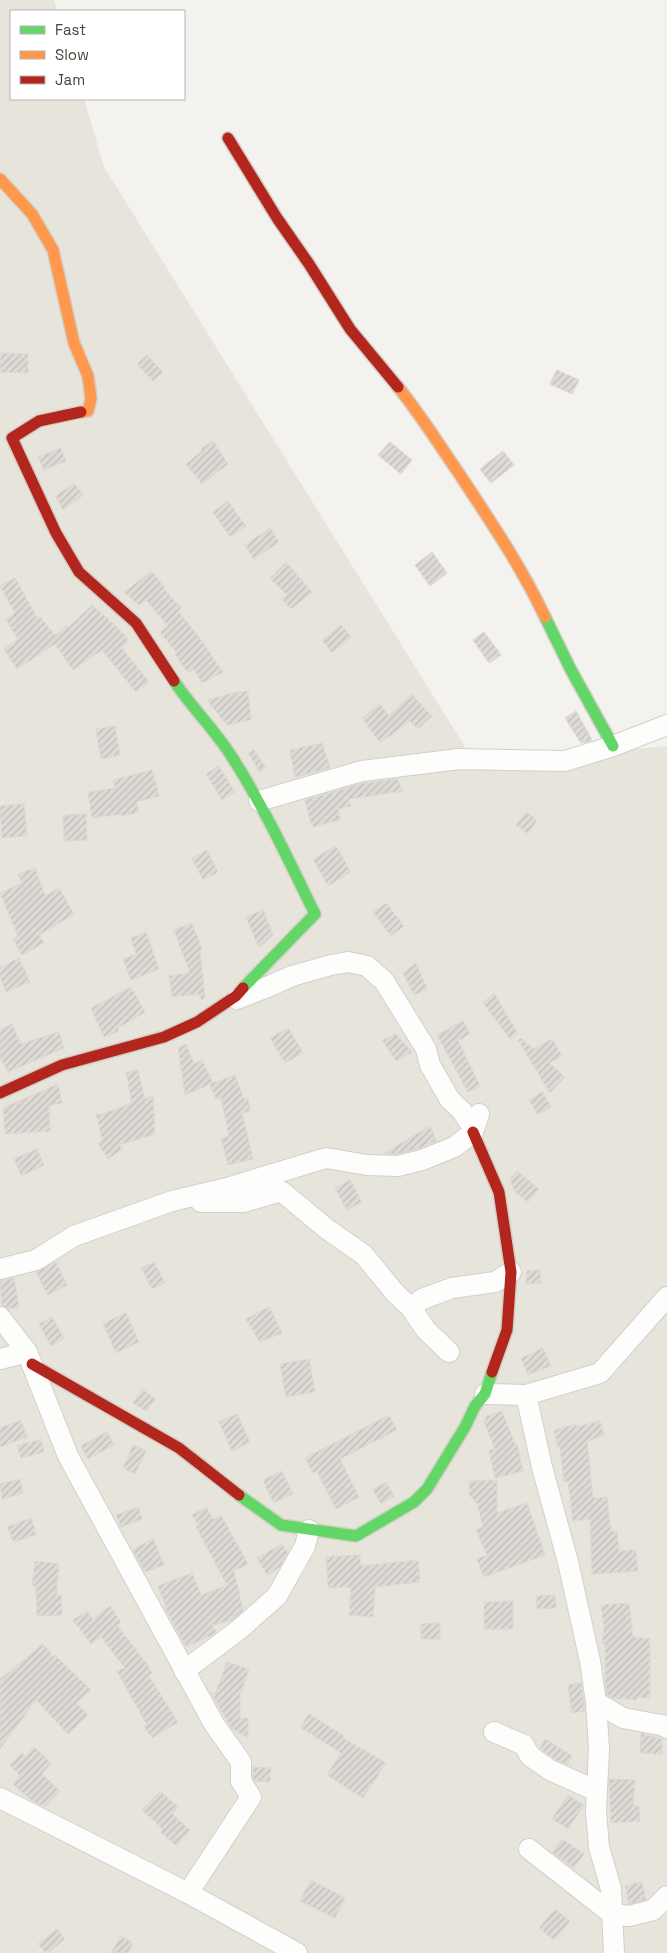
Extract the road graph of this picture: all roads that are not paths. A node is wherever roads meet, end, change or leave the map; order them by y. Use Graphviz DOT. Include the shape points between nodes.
graph roads {
  1 [pos="228,138"];
  2 [pos="0,179"];
  3 [pos="667,725"];
  4 [pos="612,746"];
  5 [pos="260,801"];
  6 [pos="228,1001"];
  7 [pos="0,1093"];
  8 [pos="474,1122"];
  9 [pos="172,1201"];
  10 [pos="0,1269"];
  11 [pos="511,1272"];
  12 [pos="667,1297"];
  13 [pos="411,1308"];
  14 [pos="0,1317"];
  15 [pos="449,1352"];
  16 [pos="30,1358"];
  17 [pos="0,1359"];
  18 [pos="485,1394"];
  19 [pos="526,1395"];
  20 [pos="310,1530"];
  21 [pos="184,1671"];
  22 [pos="596,1702"];
  23 [pos="667,1728"];
  24 [pos="494,1732"];
  25 [pos="598,1791"];
  26 [pos="0,1798"];
  27 [pos="529,1848"];
  28 [pos="188,1894"];
  29 [pos="667,1896"];
  30 [pos="612,1914"];
  31 [pos="261,1943"];
  32 [pos="297,1953"];
  33 [pos="614,1953"];
  1 -- 4 [label="street" via="276,218 350,328 412,404 481,507 534,594"];
  2 -- 5 [label="street" via="32,214 53,250 74,343 88,376 91,399 88,411 39,421 12,438 56,533 79,572 136,624 186,699 231,755"];
  3 -- 4 [label="street"];
  4 -- 5 [label="street" via="564,761 459,759 362,771"];
  5 -- 6 [label="street" via="315,914"];
  6 -- 7 [label="street" via="197,1022 164,1036 62,1065"];
  6 -- 8 [label="street" via="331,965 348,962 366,966 384,981 426,1050 430,1065 450,1100"];
  8 -- 9 [label="street" via="454,1147 422,1160 398,1166 326,1158"];
  8 -- 11 [label="street" via="499,1192"];
  9 -- 10 [label="street" via="74,1236 36,1260"];
  9 -- 13 [label="street" via="244,1202 281,1192 364,1255"];
  11 -- 13 [label="street" via="495,1282 452,1288 422,1299"];
  11 -- 18 [label="street" via="507,1330"];
  12 -- 19 [label="street" via="600,1373"];
  13 -- 15 [label="street" via="426,1330"];
  14 -- 16 [label="street"];
  16 -- 17 [label="street"];
  16 -- 20 [label="street" via="179,1448 281,1525"];
  16 -- 21 [label="street" via="68,1456"];
  18 -- 19 [label="street"];
  18 -- 20 [label="street" via="427,1489 414,1502 356,1536"];
  19 -- 22 [label="street" via="568,1562"];
  20 -- 21 [label="street" via="305,1546 277,1596"];
  21 -- 28 [label="street" via="214,1724 241,1762 241,1781 251,1797"];
  22 -- 23 [label="street" via="623,1718"];
  22 -- 25 [label="street"];
  24 -- 25 [label="street" via="524,1745 530,1756 550,1770"];
  25 -- 30 [label="street" via="599,1847 611,1889"];
  26 -- 28 [label="street"];
  27 -- 30 [label="street"];
  28 -- 31 [label="street"];
  29 -- 30 [label="street" via="652,1910 629,1916"];
  30 -- 33 [label="street"];
  31 -- 32 [label="street"];
}
